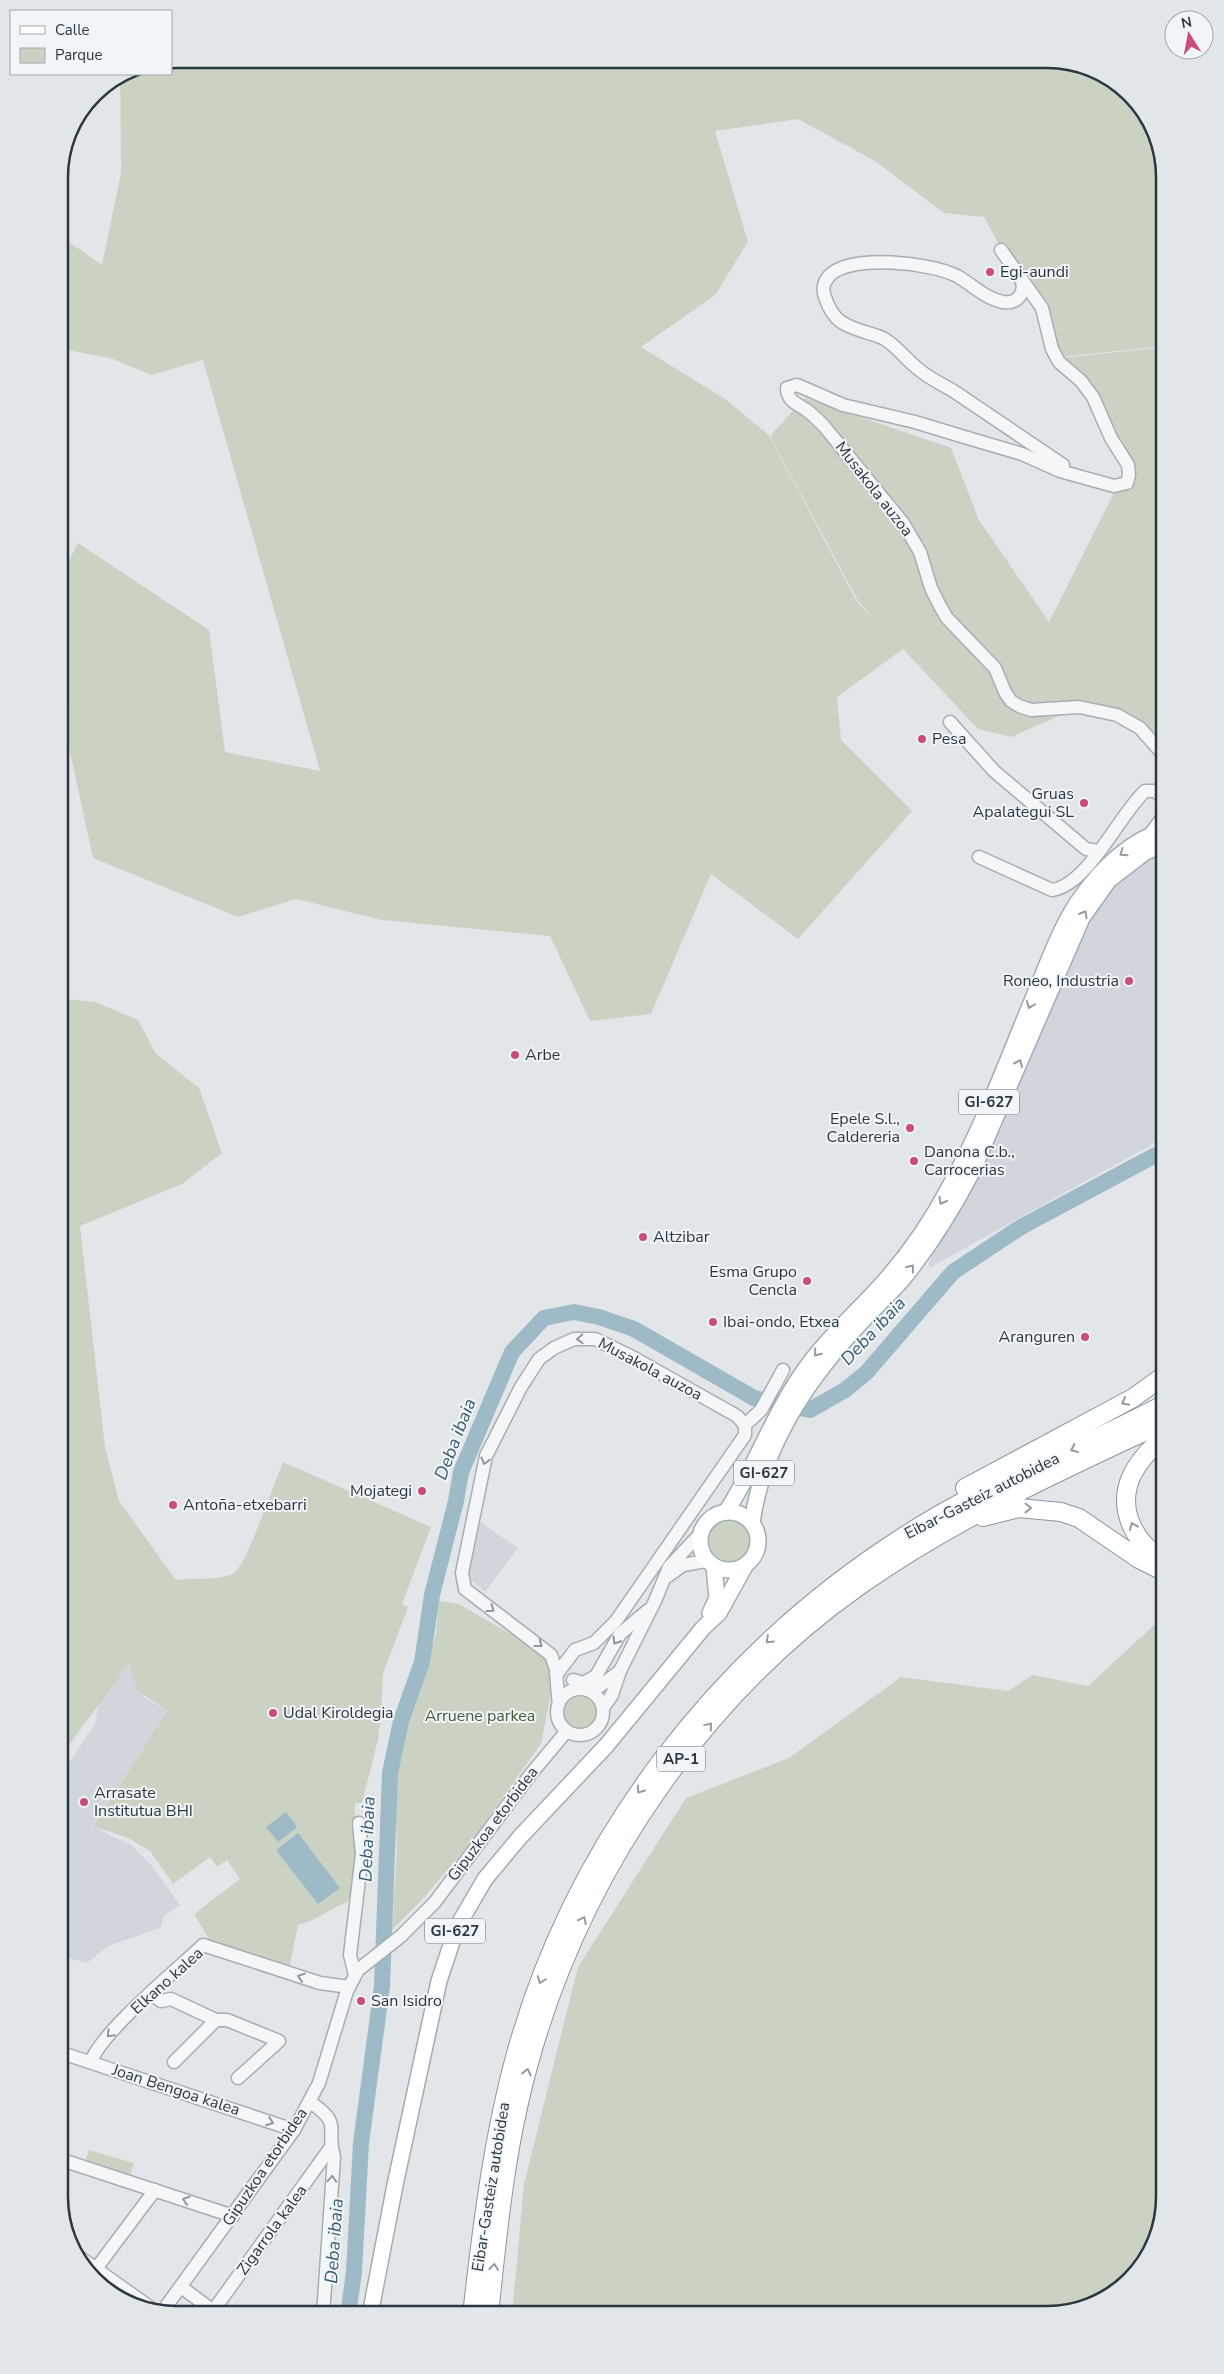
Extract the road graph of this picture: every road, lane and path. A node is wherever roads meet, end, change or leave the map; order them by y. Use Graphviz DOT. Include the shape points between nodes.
graph roads {
  1 [pos="1001,250"];
  2 [pos="1022,282"];
  3 [pos="1070,473"];
  4 [pos="950,722"];
  5 [pos="1156,746"];
  6 [pos="1156,792"];
  7 [pos="1156,826"];
  8 [pos="1156,834"];
  9 [pos="1147,838"];
  10 [pos="1156,847"];
  11 [pos="1099,851"];
  12 [pos="979,857"];
  13 [pos="781,1373"];
  14 [pos="805,1379"];
  15 [pos="1156,1382"];
  16 [pos="1156,1408"];
  17 [pos="780,1424"];
  18 [pos="745,1425"];
  19 [pos="1156,1426"];
  20 [pos="1156,1444"];
  21 [pos="726,1512"];
  22 [pos="963,1522"];
  23 [pos="752,1524"];
  24 [pos="701,1533"];
  25 [pos="1156,1556"];
  26 [pos="710,1564"];
  27 [pos="745,1566"];
  28 [pos="1156,1568"];
  29 [pos="666,1577"];
  30 [pos="805,1607"];
  31 [pos="651,1608"];
  32 [pos="703,1628"];
  33 [pos="594,1643"];
  34 [pos="620,1671"];
  35 [pos="556,1675"];
  36 [pos="580,1686"];
  37 [pos="559,1703"];
  38 [pos="603,1708"];
  39 [pos="566,1732"];
  40 [pos="359,1823"];
  41 [pos="355,1975"];
  42 [pos="349,1987"];
  43 [pos="152,1994"];
  44 [pos="216,2020"];
  45 [pos="68,2055"];
  46 [pos="91,2062"];
  47 [pos="174,2062"];
  48 [pos="238,2078"];
  49 [pos="310,2102"];
  50 [pos="294,2130"];
  51 [pos="331,2147"];
  52 [pos="68,2162"];
  53 [pos="155,2190"];
  54 [pos="232,2216"];
  55 [pos="95,2270"];
  56 [pos="100,2276"];
  57 [pos="181,2287"];
  58 [pos="137,2299"];
  59 [pos="167,2306"];
  60 [pos="207,2306"];
  61 [pos="221,2306"];
  62 [pos="324,2306"];
  63 [pos="372,2306"];
  64 [pos="473,2306"];
  65 [pos="490,2306"];
  1 -- 2 [label="street, Musakola auzoa"];
  2 -- 3 [label="street, Musakola auzoa" via="1042,308 1052,349 1059,362 1081,381 1093,398 1130,476 1127,483 1114,486"];
  2 -- 3 [label="street, Musakola auzoa" via="1021,296 1002,302 940,269 880,263 831,274 824,283 823,291 831,312 841,324 883,338 918,369 1062,464"];
  3 -- 5 [label="street, Musakola auzoa" via="956,434 843,406 797,385 787,388 793,402 824,426 903,524 920,552 931,588 947,618 995,668 1011,701 1031,710 1079,707 1116,715 1140,728"];
  4 -- 11 [label="street" via="1014,789 1086,849"];
  6 -- 11 [label="street" via="1144,791"];
  7 -- 9 [label="street"];
  8 -- 9 [label="main road, GI-627"];
  9 -- 14 [label="main road, GI-627, one-way" via="1118,856 1081,897 1066,922 964,1161 934,1214 892,1272 827,1341"];
  14 -- 10 [label="main road, GI-627, one-way" via="902,1279 946,1218 972,1172 1082,918 1094,897 1125,866"];
  11 -- 12 [label="street" via="1062,888 1052,890"];
  13 -- 18 [label="street" via="761,1410"];
  14 -- 17 [label="main road, GI-627"];
  15 -- 30 [label="highway, one-way" via="911,1521 832,1579"];
  16 -- 30 [label="highway, Eibar-Gasteiz autobidea / AP-1, one-way" via="981,1493 906,1534"];
  17 -- 21 [label="main road, GI-627"];
  17 -- 23 [label="main road, GI-627" via="756,1495"];
  18 -- 33 [label="street" via="745,1435 695,1508 616,1622"];
  18 -- 35 [label="street, Musakola auzoa, one-way" via="737,1416 595,1339 574,1339 539,1359 486,1456 462,1573 465,1589 548,1652 555,1664"];
  19 -- 22 [label="highway, Eibar-Gasteiz autobidea / AP-1" via="991,1505"];
  25 -- 20 [label="highway, one-way" via="1142,1544 1134,1531 1126,1496 1131,1477"];
  21 -- 23 [label="main road" via="745,1517"];
  21 -- 24 [label="main road, GI-627" via="710,1518"];
  22 -- 28 [label="highway, one-way" via="1019,1508 1060,1512 1079,1518"];
  65 -- 22 [label="highway, Eibar-Gasteiz autobidea / AP-1, one-way" via="510,2150 533,2049 554,1985 614,1858 646,1806 686,1752 769,1661 812,1621 859,1586"];
  23 -- 27 [label="main road, GI-627" via="757,1532 758,1548"];
  24 -- 26 [label="main road, GI-627" via="700,1548"];
  24 -- 29 [label="street" via="669,1566"];
  26 -- 27 [label="main road" via="724,1570"];
  26 -- 29 [label="street" via="683,1566"];
  26 -- 32 [label="main road, GI-627" via="717,1584 717,1598"];
  27 -- 32 [label="main road, GI-627" via="719,1613"];
  29 -- 31 [label="street"];
  30 -- 64 [label="highway, Eibar-Gasteiz autobidea / AP-1, one-way" via="720,1689 675,1742 601,1851 566,1919 540,1982 503,2104"];
  31 -- 34 [label="street"];
  31 -- 36 [label="street, one-way" via="620,1634 596,1676"];
  32 -- 63 [label="main road, GI-627" via="606,1746 485,1878 457,1926 439,1981"];
  33 -- 35 [label="street" via="576,1650"];
  33 -- 36 [label="street" via="574,1659 570,1673"];
  34 -- 36 [label="street" via="600,1686"];
  34 -- 38 [label="street"];
  35 -- 37 [label="street, Musakola auzoa"];
  36 -- 37 [label="street" via="568,1692"];
  36 -- 38 [label="street" via="598,1698"];
  37 -- 39 [label="street" via="556,1716"];
  38 -- 39 [label="street" via="595,1730 582,1736"];
  39 -- 41 [label="street, Gipuzkoa etorbidea" via="435,1902"];
  40 -- 41 [label="street" via="362,1854 350,1955"];
  41 -- 42 [label="street, Gipuzkoa etorbidea"];
  42 -- 43 [label="street, Elkano kalea, one-way" via="320,1983 203,1945"];
  42 -- 49 [label="street, Gipuzkoa etorbidea" via="326,2064"];
  43 -- 44 [label="street" via="160,2001 171,1999"];
  43 -- 46 [label="street, Elkano kalea, one-way" via="96,2049"];
  44 -- 47 [label="street"];
  44 -- 48 [label="street" via="227,2020 279,2041"];
  45 -- 46 [label="street, Joan Bengoa kalea"];
  46 -- 50 [label="street, Joan Bengoa kalea, one-way"];
  49 -- 50 [label="street, Gipuzkoa etorbidea"];
  49 -- 51 [label="street, Zigarrola kalea" via="332,2122"];
  50 -- 54 [label="street, Gipuzkoa etorbidea"];
  51 -- 61 [label="street, Zigarrola kalea"];
  62 -- 51 [label="street, Zigarrola kalea, one-way" via="334,2157"];
  52 -- 53 [label="street"];
  54 -- 53 [label="street, one-way"];
  53 -- 55 [label="street"];
  54 -- 57 [label="street, Gipuzkoa etorbidea"];
  56 -- 58 [label="street"];
  57 -- 59 [label="street, Gipuzkoa etorbidea"];
  57 -- 60 [label="street, Zigarrola kalea"];
}
